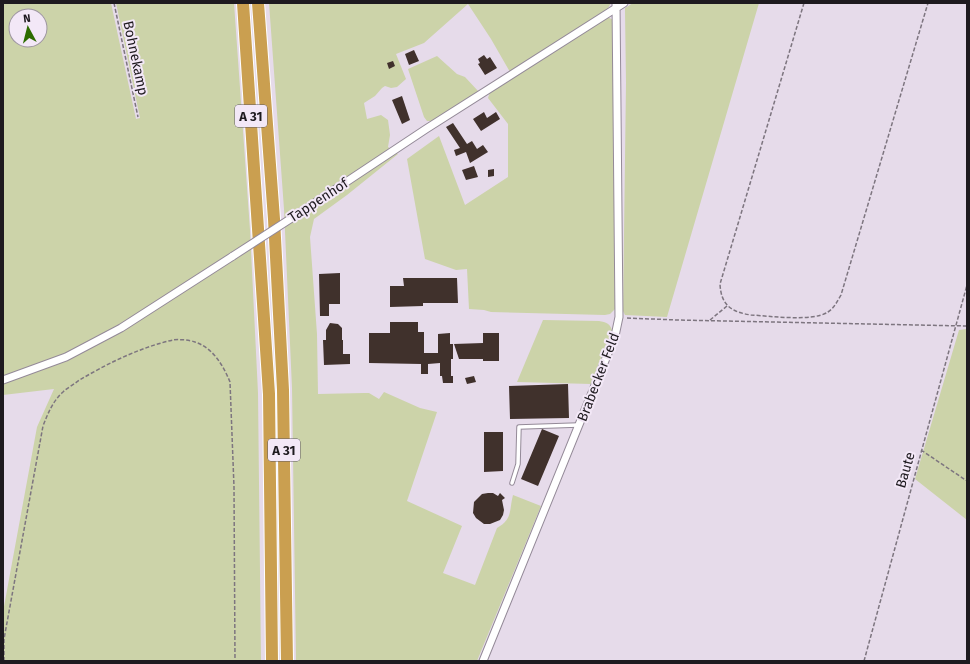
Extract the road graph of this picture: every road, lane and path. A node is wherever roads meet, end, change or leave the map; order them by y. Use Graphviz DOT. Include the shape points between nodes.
graph roads {
  1 [pos="114,3"];
  2 [pos="243,3"];
  3 [pos="258,3"];
  4 [pos="624,3"];
  5 [pos="804,3"];
  6 [pos="928,3"];
  7 [pos="616,6"];
  8 [pos="138,117"];
  9 [pos="967,286"];
  10 [pos="727,305"];
  11 [pos="619,317"];
  12 [pos="710,320"];
  13 [pos="955,326"];
  14 [pos="967,326"];
  15 [pos="3,380"];
  16 [pos="579,425"];
  17 [pos="921,450"];
  18 [pos="967,481"];
  19 [pos="512,483"];
  20 [pos="4,661"];
  21 [pos="235,661"];
  22 [pos="272,661"];
  23 [pos="287,661"];
  24 [pos="483,661"];
  25 [pos="864,661"];
  1 -- 8 [label="path, Bohnekamp"];
  2 -- 22 [label="highway, A 31" via="269,394"];
  3 -- 23 [label="highway, A 31" via="274,218 283,390"];
  4 -- 7 [label="street, Tappenhof"];
  5 -- 10 [label="path" via="722,273 720,290"];
  6 -- 10 [label="path" via="841,295 836,303 826,313 811,317 742,314"];
  7 -- 11 [label="street, Brabecker Feld"];
  7 -- 15 [label="street, Tappenhof, bridge" via="122,328 66,357"];
  9 -- 13 [label="path, Baute"];
  10 -- 12 [label="path"];
  11 -- 12 [label="path"];
  11 -- 16 [label="street, Brabecker Feld" via="615,336"];
  12 -- 13 [label="path"];
  13 -- 14 [label="path"];
  13 -- 17 [label="path, Baute"];
  16 -- 19 [label="lane" via="520,427 518,464"];
  16 -- 24 [label="street, Brabecker Feld"];
  17 -- 18 [label="path"];
  17 -- 25 [label="path, Baute"];
  20 -- 21 [label="path" via="4,639 15,575 43,426 49,410 65,390 95,371 144,349 175,340 194,341 212,351 230,382 234,487"];
}
